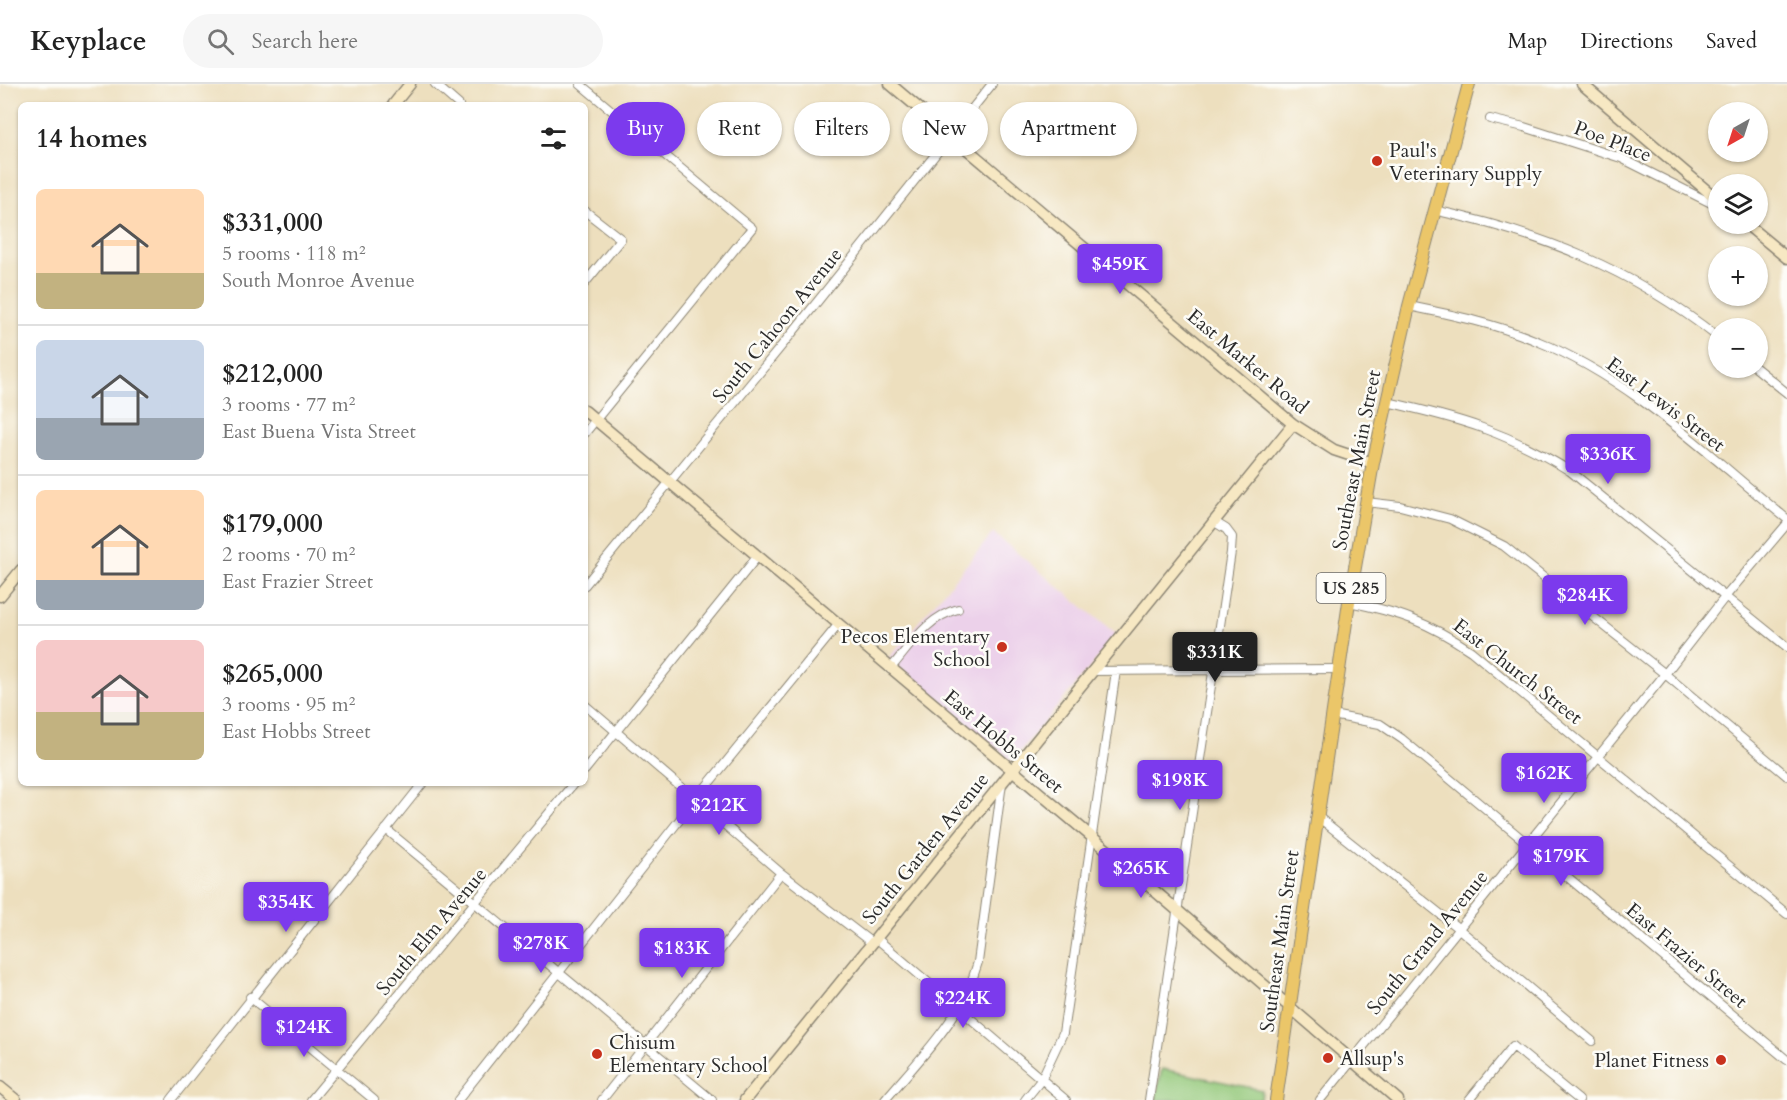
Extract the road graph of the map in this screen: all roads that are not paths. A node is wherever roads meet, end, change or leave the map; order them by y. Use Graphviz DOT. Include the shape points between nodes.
graph roads {
  1 [pos="410,84"];
  2 [pos="435,84"];
  3 [pos="580,84"];
  4 [pos="890,84"];
  5 [pos="992,84"];
  6 [pos="1469,84"];
  7 [pos="1582,84"];
  8 [pos="395,102"];
  9 [pos="456,102"];
  10 [pos="912,102"];
  11 [pos="977,102"];
  12 [pos="1490,119"];
  13 [pos="933,156"];
  14 [pos="977,156"];
  15 [pos="1708,192"];
  16 [pos="1708,202"];
  17 [pos="1434,210"];
  18 [pos="588,213"];
  19 [pos="1758,234"];
  20 [pos="1787,258"];
  21 [pos="588,279"];
  22 [pos="1409,306"];
  23 [pos="1708,330"];
  24 [pos="1768,378"];
  25 [pos="1787,393"];
  26 [pos="1387,402"];
  27 [pos="588,414"];
  28 [pos="595,420"];
  29 [pos="1293,424"];
  30 [pos="588,429"];
  31 [pos="1373,463"];
  32 [pos="669,482"];
  33 [pos="1366,502"];
  34 [pos="1787,519"];
  35 [pos="1213,521"];
  36 [pos="1787,524"];
  37 [pos="757,557"];
  38 [pos="18,574"];
  39 [pos="588,581"];
  40 [pos="0,596"];
  41 [pos="1725,597"];
  42 [pos="1349,602"];
  43 [pos="958,609"];
  44 [pos="838,625"];
  45 [pos="1787,648"];
  46 [pos="891,669"];
  47 [pos="1339,669"];
  48 [pos="1213,670"];
  49 [pos="1092,671"];
  50 [pos="1115,674"];
  51 [pos="1665,674"];
  52 [pos="588,708"];
  53 [pos="1332,715"];
  54 [pos="616,731"];
  55 [pos="1599,756"];
  56 [pos="588,766"];
  57 [pos="1011,770"];
  58 [pos="1787,776"];
  59 [pos="1002,781"];
  60 [pos="421,786"];
  61 [pos="572,786"];
  62 [pos="696,799"];
  63 [pos="1317,816"];
  64 [pos="386,829"];
  65 [pos="1092,837"];
  66 [pos="1529,843"];
  67 [pos="781,873"];
  68 [pos="474,902"];
  69 [pos="1178,911"];
  70 [pos="1787,914"];
  71 [pos="1459,929"];
  72 [pos="874,940"];
  73 [pos="560,973"];
  74 [pos="250,997"];
  75 [pos="1290,1006"];
  76 [pos="960,1009"];
  77 [pos="1592,1041"];
  78 [pos="645,1045"];
  79 [pos="1787,1060"];
  80 [pos="1353,1061"];
  81 [pos="337,1069"];
  82 [pos="1041,1080"];
  83 [pos="0,1087"];
  84 [pos="16,1100"];
  85 [pos="171,1100"];
  86 [pos="311,1100"];
  87 [pos="374,1100"];
  88 [pos="458,1100"];
  89 [pos="602,1100"];
  90 [pos="712,1100"];
  91 [pos="745,1100"];
  92 [pos="885,1100"];
  93 [pos="1025,1100"];
  94 [pos="1066,1100"];
  95 [pos="1149,1100"];
  96 [pos="1276,1100"];
  97 [pos="1320,1100"];
  98 [pos="1398,1100"];
  99 [pos="1469,1100"];
  100 [pos="1579,1100"];
  1 -- 8 [label="street"];
  2 -- 9 [label="street"];
  3 -- 28 [label="street" via="752,228"];
  4 -- 10 [label="street, East Marker Road"];
  5 -- 11 [label="street, South Cahoon Avenue"];
  6 -- 17 [label="main road, Southeast Main Street / US 285"];
  7 -- 15 [label="street"];
  12 -- 16 [label="street, Poe Place" via="1621,158"];
  13 -- 32 [label="street, South Cahoon Avenue"];
  14 -- 29 [label="street, East Marker Road"];
  17 -- 22 [label="main road, Southeast Main Street / US 285"];
  17 -- 23 [label="street" via="1519,231 1580,253 1665,297"];
  18 -- 21 [label="street" via="621,239"];
  19 -- 20 [label="street"];
  22 -- 26 [label="main road, Southeast Main Street / US 285"];
  22 -- 34 [label="street, East Lewis Street" via="1498,327 1595,370 1647,406"];
  24 -- 25 [label="street"];
  26 -- 31 [label="main road, Southeast Main Street / US 285"];
  26 -- 41 [label="street" via="1475,423 1540,452 1570,471"];
  27 -- 28 [label="street, East Hobbs Street"];
  28 -- 30 [label="street"];
  28 -- 32 [label="street, East Hobbs Street"];
  29 -- 31 [label="street, East Marker Road" via="1334,450"];
  29 -- 35 [label="street, South Garden Avenue"];
  31 -- 33 [label="main road, Southeast Main Street / US 285"];
  32 -- 37 [label="street, East Hobbs Street"];
  32 -- 39 [label="street, South Cahoon Avenue"];
  33 -- 42 [label="main road, Southeast Main Street / US 285"];
  33 -- 51 [label="street" via="1426,512 1477,531 1529,564"];
  35 -- 48 [label="street" via="1232,537"];
  35 -- 49 [label="street, South Garden Avenue"];
  36 -- 41 [label="street, South Grand Avenue"];
  37 -- 44 [label="street, East Hobbs Street"];
  37 -- 54 [label="street"];
  38 -- 40 [label="street"];
  41 -- 45 [label="street"];
  41 -- 51 [label="street, South Grand Avenue"];
  42 -- 47 [label="main road, Southeast Main Street / US 285"];
  42 -- 55 [label="street, East Church Street" via="1406,615 1438,629 1471,651"];
  43 -- 46 [label="street" via="931,621"];
  44 -- 46 [label="street, East Hobbs Street"];
  44 -- 62 [label="street"];
  46 -- 57 [label="street, East Hobbs Street"];
  47 -- 48 [label="street"];
  47 -- 53 [label="main road, Southeast Main Street / US 285"];
  48 -- 50 [label="street"];
  48 -- 69 [label="street"];
  49 -- 50 [label="street"];
  49 -- 57 [label="street, South Garden Avenue"];
  50 -- 65 [label="street"];
  51 -- 55 [label="street, South Grand Avenue"];
  51 -- 58 [label="street"];
  52 -- 54 [label="street"];
  53 -- 63 [label="main road, Southeast Main Street / US 285"];
  53 -- 66 [label="street, East Frazier Street" via="1380,724"];
  54 -- 56 [label="street"];
  54 -- 62 [label="street"];
  55 -- 66 [label="street, South Grand Avenue"];
  55 -- 70 [label="street, East Church Street"];
  57 -- 59 [label="street, South Garden Avenue"];
  57 -- 65 [label="street, East Hobbs Street"];
  59 -- 72 [label="street, South Garden Avenue"];
  59 -- 76 [label="street" via="978,962"];
  60 -- 64 [label="street"];
  61 -- 68 [label="street, South Elm Avenue"];
  62 -- 67 [label="street"];
  62 -- 73 [label="street"];
  63 -- 71 [label="street"];
  63 -- 75 [label="main road, Southeast Main Street / US 285"];
  64 -- 68 [label="street"];
  64 -- 74 [label="street"];
  65 -- 69 [label="street, East Hobbs Street"];
  65 -- 82 [label="street" via="1063,1033"];
  66 -- 71 [label="street, South Grand Avenue"];
  66 -- 79 [label="street, East Frazier Street"];
  67 -- 72 [label="street"];
  67 -- 78 [label="street"];
  68 -- 73 [label="street"];
  68 -- 81 [label="street, South Elm Avenue"];
  69 -- 75 [label="street, East Hobbs Street"];
  69 -- 95 [label="street"];
  71 -- 77 [label="street"];
  71 -- 80 [label="street, South Grand Avenue"];
  72 -- 76 [label="street"];
  72 -- 91 [label="street, South Garden Avenue"];
  73 -- 78 [label="street"];
  73 -- 88 [label="street"];
  74 -- 81 [label="street"];
  74 -- 85 [label="street"];
  75 -- 80 [label="street, East Hobbs Street"];
  75 -- 96 [label="main road, Southeast Main Street / US 285"];
  76 -- 82 [label="street"];
  76 -- 92 [label="street"];
  78 -- 89 [label="street"];
  78 -- 90 [label="street"];
  80 -- 97 [label="street, South Grand Avenue"];
  80 -- 98 [label="street, East Hobbs Street"];
  81 -- 86 [label="street, South Elm Avenue"];
  81 -- 87 [label="street"];
  82 -- 93 [label="street"];
  82 -- 94 [label="street"];
  83 -- 84 [label="street"];
  99 -- 100 [label="street" via="1513,1046"];
}
